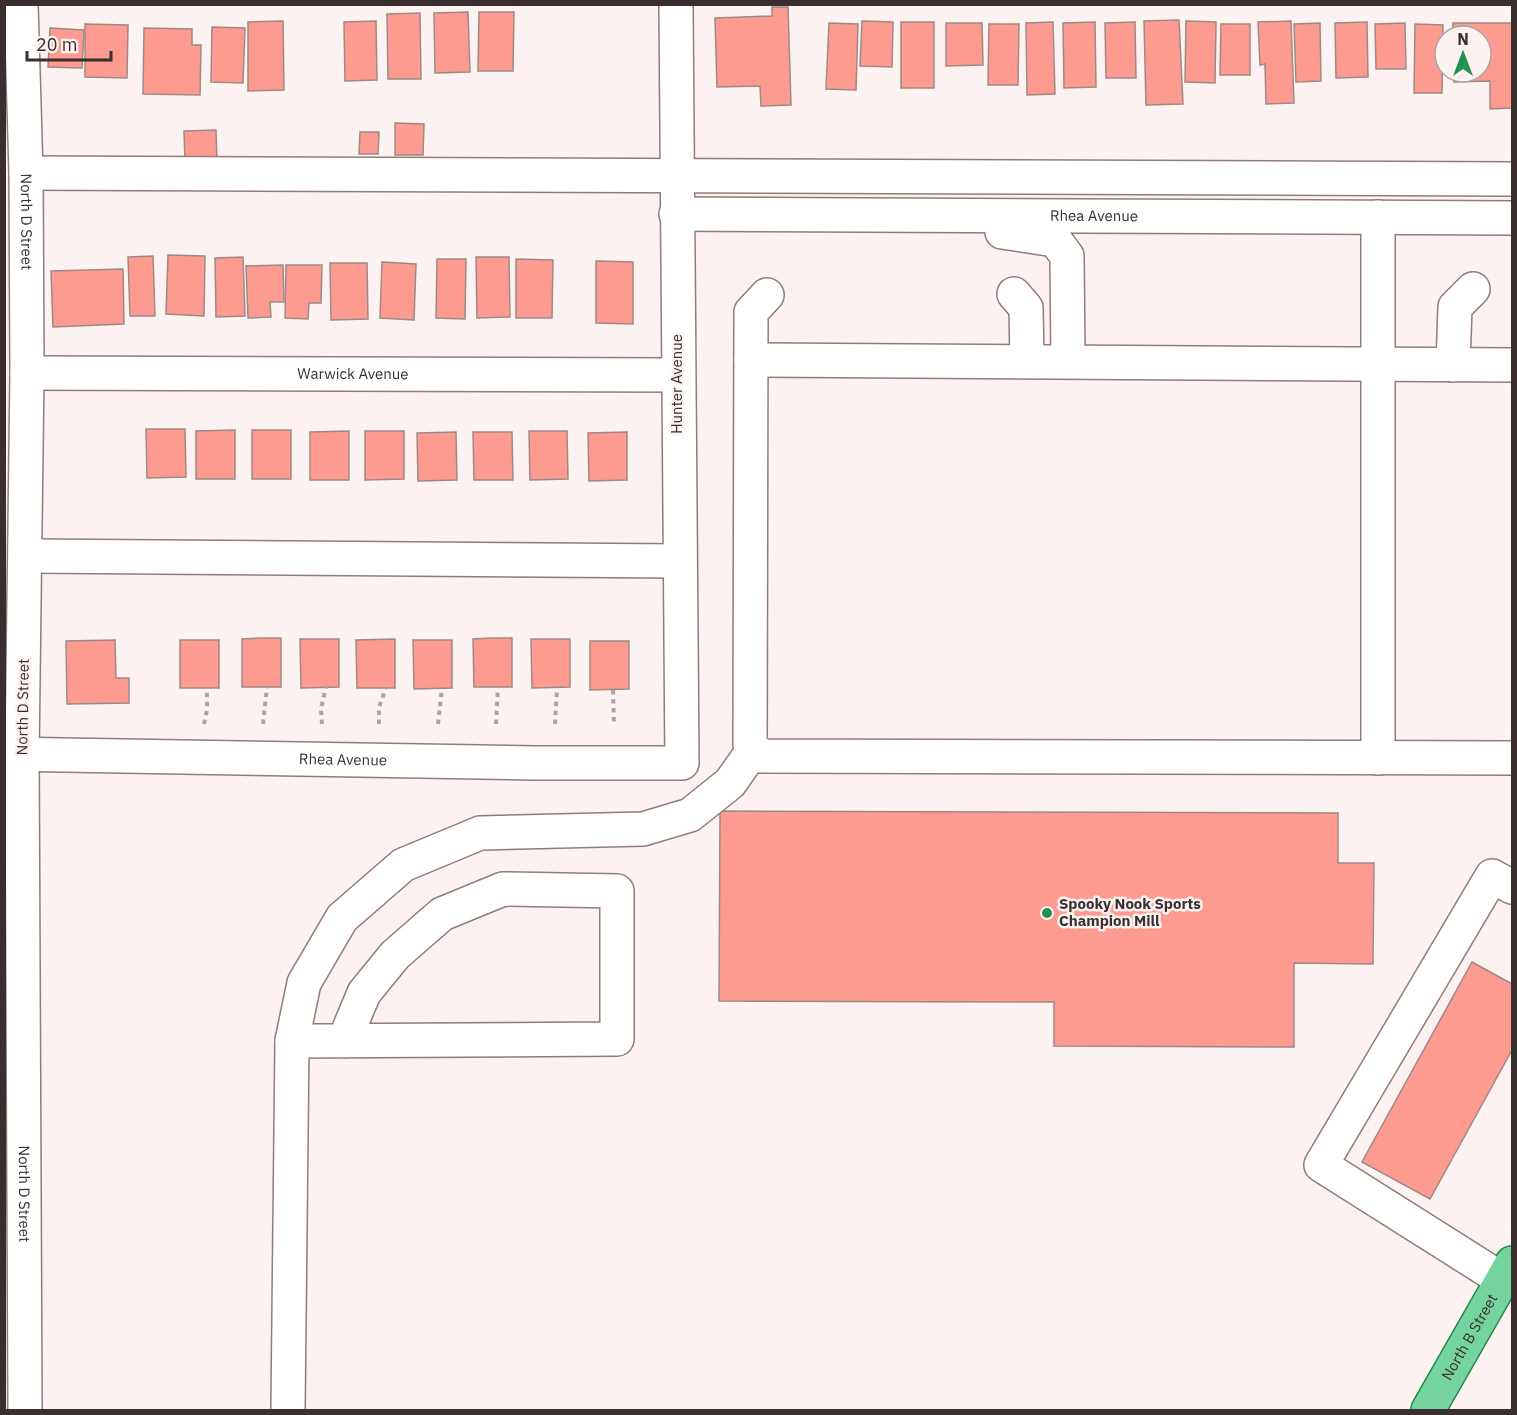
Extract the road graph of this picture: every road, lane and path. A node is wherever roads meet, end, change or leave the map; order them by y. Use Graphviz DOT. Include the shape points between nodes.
graph roads {
  1 [pos="21,4"];
  2 [pos="676,4"];
  3 [pos="26,173"];
  4 [pos="676,177"];
  5 [pos="1512,179"];
  6 [pos="676,214"];
  7 [pos="926,215"];
  8 [pos="1378,217"];
  9 [pos="1512,218"];
  10 [pos="1473,289"];
  11 [pos="1014,294"];
  12 [pos="766,295"];
  13 [pos="751,360"];
  14 [pos="1026,361"];
  15 [pos="1068,361"];
  16 [pos="1378,365"];
  17 [pos="1454,365"];
  18 [pos="1512,365"];
  19 [pos="27,373"];
  20 [pos="677,375"];
  21 [pos="27,556"];
  22 [pos="679,561"];
  23 [pos="267,687"];
  24 [pos="326,687"];
  25 [pos="498,687"];
  26 [pos="207,688"];
  27 [pos="386,688"];
  28 [pos="442,688"];
  29 [pos="557,688"];
  30 [pos="613,690"];
  31 [pos="204,724"];
  32 [pos="263,724"];
  33 [pos="322,724"];
  34 [pos="379,724"];
  35 [pos="438,724"];
  36 [pos="496,724"];
  37 [pos="555,724"];
  38 [pos="615,724"];
  39 [pos="754,749"];
  40 [pos="13,754"];
  41 [pos="1378,758"];
  42 [pos="1512,758"];
  43 [pos="682,762"];
  44 [pos="1512,886"];
  45 [pos="292,1041"];
  46 [pos="344,1041"];
  47 [pos="1508,1271"];
  48 [pos="15,1306"];
  49 [pos="25,1410"];
  50 [pos="288,1410"];
  51 [pos="1428,1410"];
  1 -- 3 [label="street, North D Street"];
  2 -- 4 [label="street, Hunter Avenue"];
  3 -- 4 [label="street"];
  3 -- 19 [label="street, North D Street"];
  4 -- 5 [label="street"];
  4 -- 6 [label="street, Hunter Avenue"];
  6 -- 7 [label="street, Rhea Avenue"];
  6 -- 20 [label="street, Hunter Avenue"];
  7 -- 8 [label="street, Rhea Avenue"];
  7 -- 15 [label="street" via="1055,240 1067,256"];
  8 -- 9 [label="street, Rhea Avenue"];
  8 -- 16 [label="street"];
  10 -- 17 [label="street" via="1455,307"];
  11 -- 14 [label="street" via="1026,308"];
  12 -- 13 [label="street" via="751,312"];
  13 -- 14 [label="street"];
  13 -- 39 [label="street" via="750,744"];
  14 -- 15 [label="street"];
  15 -- 16 [label="street"];
  16 -- 17 [label="street"];
  16 -- 41 [label="street"];
  17 -- 18 [label="street"];
  19 -- 20 [label="street, Warwick Avenue"];
  19 -- 21 [label="street, North D Street"];
  20 -- 22 [label="street, Hunter Avenue"];
  21 -- 22 [label="street"];
  21 -- 40 [label="street, North D Street"];
  22 -- 43 [label="street, Hunter Avenue"];
  23 -- 32 [label="path"];
  24 -- 33 [label="path"];
  25 -- 36 [label="path"];
  26 -- 31 [label="path"];
  27 -- 34 [label="path" via="379,707"];
  28 -- 35 [label="path"];
  29 -- 37 [label="path"];
  30 -- 38 [label="path"];
  39 -- 41 [label="street" via="759,756"];
  39 -- 45 [label="street" via="730,783 690,815 643,829 480,833 403,865 342,918 304,983"];
  40 -- 43 [label="street, Rhea Avenue"];
  40 -- 48 [label="street, North D Street"];
  41 -- 42 [label="street"];
  44 -- 47 [label="street" via="1492,876 1322,1165"];
  45 -- 46 [label="street"];
  45 -- 50 [label="street"];
  46 -- 46 [label="street" via="617,1039 617,891 502,889 442,914 395,955 364,993"];
  47 -- 51 [label="main road, North B Street"];
  48 -- 49 [label="street, North D Street"];
}
